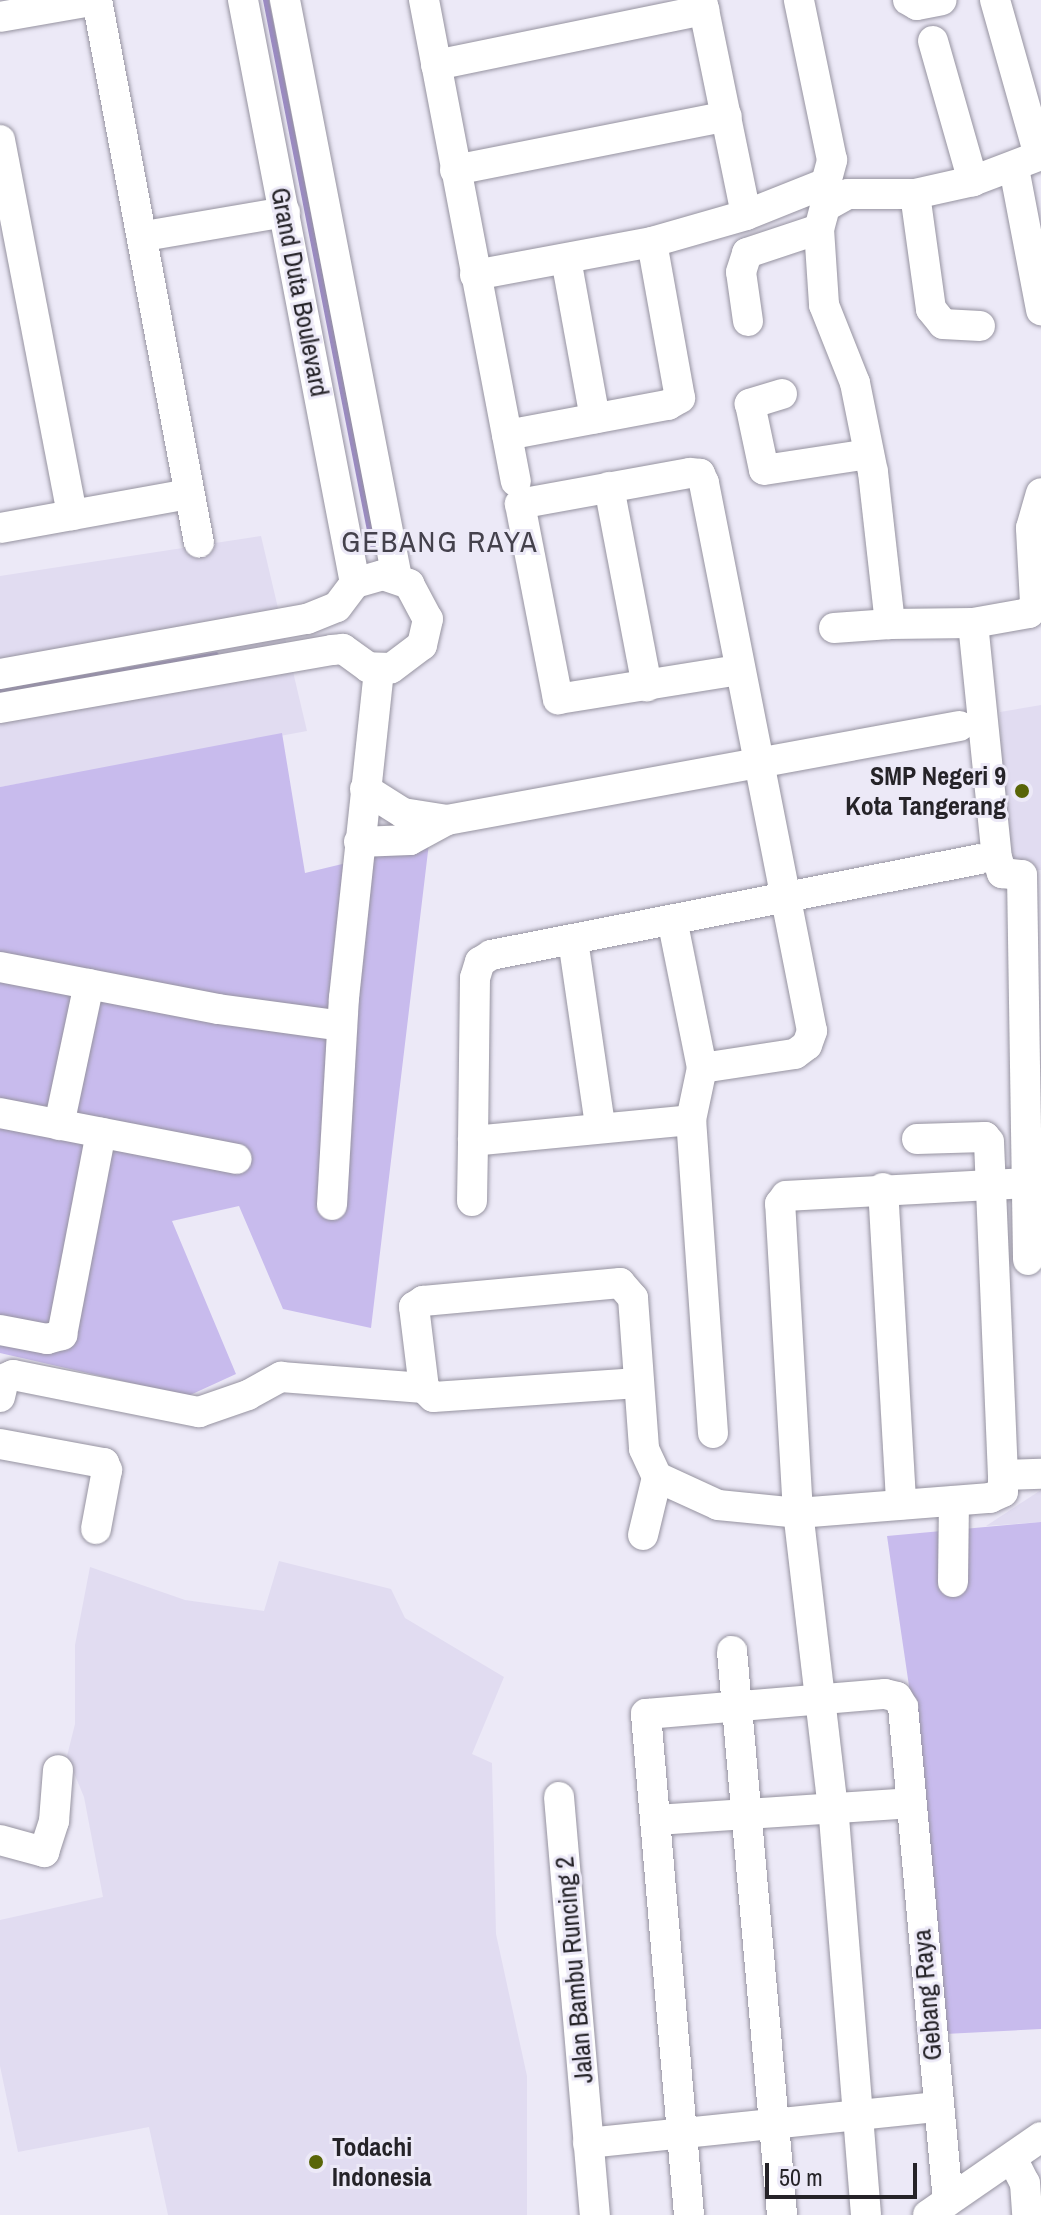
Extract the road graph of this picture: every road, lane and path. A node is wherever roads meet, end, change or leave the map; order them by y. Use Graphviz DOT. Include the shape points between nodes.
graph roads {
  1 [pos="243,0"];
  2 [pos="285,0"];
  3 [pos="424,0"];
  4 [pos="908,0"];
  5 [pos="942,0"];
  6 [pos="995,0"];
  7 [pos="703,5"];
  8 [pos="808,6"];
  9 [pos="0,17"];
  10 [pos="933,41"];
  11 [pos="436,65"];
  12 [pos="727,116"];
  13 [pos="0,140"];
  14 [pos="1032,159"];
  15 [pos="455,170"];
  16 [pos="973,181"];
  17 [pos="915,194"];
  18 [pos="285,212"];
  19 [pos="746,215"];
  20 [pos="819,229"];
  21 [pos="145,236"];
  22 [pos="652,242"];
  23 [pos="566,259"];
  24 [pos="475,275"];
  25 [pos="1041,310"];
  26 [pos="748,321"];
  27 [pos="980,326"];
  28 [pos="782,394"];
  29 [pos="595,418"];
  30 [pos="507,435"];
  31 [pos="869,454"];
  32 [pos="516,481"];
  33 [pos="609,487"];
  34 [pos="1041,493"];
  35 [pos="189,494"];
  36 [pos="72,515"];
  37 [pos="0,528"];
  38 [pos="199,543"];
  39 [pos="397,578"];
  40 [pos="346,595"];
  41 [pos="973,623"];
  42 [pos="890,624"];
  43 [pos="834,628"];
  44 [pos="379,669"];
  45 [pos="739,670"];
  46 [pos="0,674"];
  47 [pos="647,686"];
  48 [pos="0,708"];
  49 [pos="959,726"];
  50 [pos="756,762"];
  51 [pos="365,789"];
  52 [pos="447,820"];
  53 [pos="359,842"];
  54 [pos="980,859"];
  55 [pos="1031,875"];
  56 [pos="789,899"];
  57 [pos="673,924"];
  58 [pos="573,940"];
  59 [pos="0,967"];
  60 [pos="89,984"];
  61 [pos="342,1026"];
  62 [pos="702,1068"];
  63 [pos="0,1113"];
  64 [pos="691,1120"];
  65 [pos="59,1125"];
  66 [pos="600,1126"];
  67 [pos="101,1133"];
  68 [pos="917,1139"];
  69 [pos="473,1141"];
  70 [pos="237,1159"];
  71 [pos="993,1183"];
  72 [pos="1027,1183"];
  73 [pos="883,1188"];
  74 [pos="472,1201"];
  75 [pos="332,1205"];
  76 [pos="1034,1260"];
  77 [pos="996,1262"];
  78 [pos="0,1330"];
  79 [pos="638,1383"];
  80 [pos="424,1388"];
  81 [pos="0,1397"];
  82 [pos="713,1433"];
  83 [pos="0,1444"];
  84 [pos="1041,1474"];
  85 [pos="1003,1475"];
  86 [pos="657,1477"];
  87 [pos="954,1501"];
  88 [pos="901,1504"];
  89 [pos="798,1513"];
  90 [pos="96,1529"];
  91 [pos="643,1535"];
  92 [pos="953,1582"];
  93 [pos="732,1651"];
  94 [pos="819,1702"];
  95 [pos="736,1707"];
  96 [pos="58,1770"];
  97 [pos="559,1797"];
  98 [pos="909,1803"];
  99 [pos="833,1809"];
  100 [pos="746,1815"];
  101 [pos="656,1820"];
  102 [pos="0,1840"];
  103 [pos="937,2107"];
  104 [pos="857,2116"];
  105 [pos="774,2124"];
  106 [pos="682,2134"];
  107 [pos="1041,2137"];
  108 [pos="588,2143"];
  109 [pos="1012,2158"];
  110 [pos="938,2208"];
  111 [pos="595,2215"];
  112 [pos="689,2215"];
  113 [pos="782,2215"];
  114 [pos="866,2215"];
  115 [pos="1027,2215"];
  1 -- 18 [label="street, Grand Duta Boulevard"];
  2 -- 39 [label="street, Grand Duta Boulevard"];
  3 -- 11 [label="street"];
  4 -- 5 [label="street" via="917,5"];
  6 -- 14 [label="street"];
  7 -- 11 [label="street"];
  7 -- 12 [label="street"];
  8 -- 19 [label="street" via="831,172 817,189"];
  9 -- 21 [label="street" via="97,0"];
  10 -- 16 [label="street"];
  11 -- 15 [label="street"];
  12 -- 15 [label="street"];
  12 -- 19 [label="street"];
  13 -- 36 [label="street"];
  14 -- 16 [label="street"];
  14 -- 25 [label="street"];
  15 -- 24 [label="street"];
  16 -- 17 [label="street"];
  17 -- 20 [label="street" via="848,194 825,207"];
  17 -- 27 [label="street" via="931,309 943,324"];
  18 -- 21 [label="street"];
  18 -- 40 [label="street, Grand Duta Boulevard"];
  19 -- 22 [label="street"];
  20 -- 26 [label="street" via="747,253 741,272"];
  20 -- 31 [label="street" via="824,305 855,383"];
  21 -- 35 [label="street"];
  22 -- 23 [label="street"];
  22 -- 29 [label="street" via="682,394 668,405"];
  23 -- 24 [label="street"];
  23 -- 29 [label="street"];
  24 -- 30 [label="street"];
  28 -- 31 [label="street" via="750,404 764,470"];
  29 -- 30 [label="street"];
  30 -- 32 [label="street"];
  31 -- 42 [label="street"];
  33 -- 45 [label="street" via="690,473 703,477"];
  33 -- 47 [label="street"];
  33 -- 47 [label="street" via="520,504 554,695 564,701"];
  34 -- 41 [label="street" via="1031,528 1033,609 1023,616"];
  35 -- 36 [label="street"];
  35 -- 38 [label="street"];
  36 -- 37 [label="street"];
  39 -- 40 [label="street" via="383,575"];
  39 -- 44 [label="street" via="409,584 425,606 427,632 414,655"];
  40 -- 46 [label="street" via="307,619"];
  41 -- 42 [label="street"];
  41 -- 55 [label="street" via="997,858 1002,873"];
  42 -- 43 [label="street"];
  44 -- 48 [label="street" via="359,663 343,649"];
  44 -- 51 [label="street"];
  45 -- 47 [label="street"];
  45 -- 50 [label="street"];
  49 -- 50 [label="street"];
  50 -- 52 [label="street"];
  50 -- 56 [label="street"];
  51 -- 52 [label="street" via="403,813"];
  51 -- 53 [label="street"];
  52 -- 53 [label="street" via="410,840"];
  53 -- 61 [label="street"];
  54 -- 56 [label="street"];
  55 -- 72 [label="street"];
  56 -- 57 [label="street"];
  56 -- 62 [label="street" via="812,1013 807,1045 795,1054"];
  57 -- 58 [label="street"];
  57 -- 62 [label="street"];
  58 -- 66 [label="street"];
  58 -- 69 [label="street" via="491,955 480,962 475,978"];
  59 -- 60 [label="street"];
  60 -- 61 [label="street"];
  60 -- 65 [label="street"];
  61 -- 75 [label="street"];
  62 -- 64 [label="street"];
  63 -- 65 [label="street"];
  64 -- 66 [label="street"];
  64 -- 82 [label="street"];
  65 -- 67 [label="street"];
  66 -- 69 [label="street"];
  67 -- 70 [label="street"];
  67 -- 78 [label="street" via="62,1335 47,1339"];
  68 -- 71 [label="street" via="985,1137"];
  69 -- 74 [label="street"];
  71 -- 72 [label="street"];
  71 -- 73 [label="street"];
  71 -- 77 [label="street"];
  72 -- 76 [label="street"];
  73 -- 88 [label="street"];
  73 -- 89 [label="street" via="794,1194 780,1204"];
  76 -- 77 [label="street"];
  77 -- 85 [label="street"];
  79 -- 80 [label="street" via="433,1397"];
  79 -- 80 [label="street" via="633,1298 620,1283 606,1282 417,1304 413,1317"];
  79 -- 86 [label="street" via="644,1449"];
  80 -- 81 [label="street" via="281,1377 199,1412 13,1375 4,1379"];
  83 -- 90 [label="street" via="104,1463"];
  84 -- 85 [label="street"];
  85 -- 87 [label="street" via="998,1495"];
  86 -- 89 [label="street" via="718,1505"];
  86 -- 91 [label="street"];
  87 -- 88 [label="street"];
  87 -- 92 [label="street"];
  88 -- 89 [label="street"];
  89 -- 94 [label="street"];
  93 -- 95 [label="street"];
  94 -- 95 [label="street, Gebang Raya"];
  94 -- 98 [label="street, Gebang Raya" via="897,1697 903,1707"];
  94 -- 99 [label="street"];
  95 -- 100 [label="street"];
  95 -- 101 [label="street, Gebang Raya" via="646,1714"];
  96 -- 102 [label="street" via="54,1821 44,1852"];
  97 -- 108 [label="street, Jalan Bambu Runcing 2"];
  98 -- 99 [label="street"];
  98 -- 103 [label="street, Gebang Raya"];
  99 -- 100 [label="street"];
  99 -- 104 [label="street"];
  100 -- 101 [label="street"];
  100 -- 105 [label="street"];
  101 -- 106 [label="street, Gebang Raya"];
  103 -- 104 [label="street"];
  103 -- 110 [label="street, Gebang Raya"];
  104 -- 105 [label="street"];
  104 -- 114 [label="street"];
  105 -- 106 [label="street"];
  105 -- 113 [label="street"];
  106 -- 108 [label="street"];
  106 -- 112 [label="street, Gebang Raya"];
  107 -- 109 [label="street"];
  108 -- 111 [label="street, Jalan Bambu Runcing 2"];
  109 -- 110 [label="street"];
  109 -- 115 [label="street" via="1025,2183"];
}
